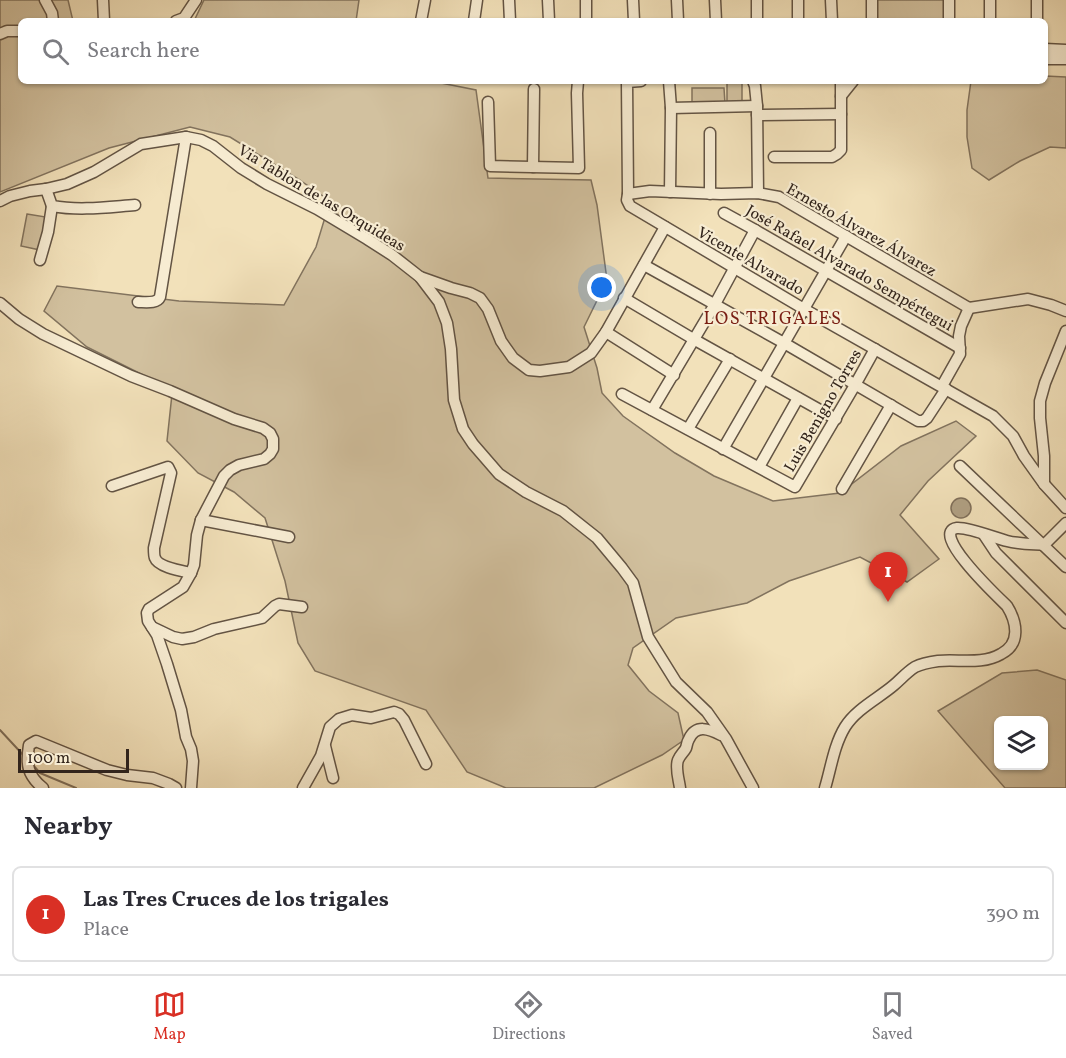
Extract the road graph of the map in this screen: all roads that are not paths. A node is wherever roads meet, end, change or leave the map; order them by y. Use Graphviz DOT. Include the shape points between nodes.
graph roads {
  1 [pos="45,0"];
  2 [pos="103,0"];
  3 [pos="196,0"];
  4 [pos="425,0"];
  5 [pos="477,0"];
  6 [pos="509,0"];
  7 [pos="548,0"];
  8 [pos="586,0"];
  9 [pos="633,0"];
  10 [pos="677,0"];
  11 [pos="715,0"];
  12 [pos="757,0"];
  13 [pos="798,0"];
  14 [pos="831,0"];
  15 [pos="872,0"];
  16 [pos="949,0"];
  17 [pos="990,0"];
  18 [pos="1037,0"];
  19 [pos="53,18"];
  20 [pos="104,18"];
  21 [pos="184,18"];
  22 [pos="422,18"];
  23 [pos="474,18"];
  24 [pos="510,18"];
  25 [pos="549,18"];
  26 [pos="586,18"];
  27 [pos="634,18"];
  28 [pos="678,18"];
  29 [pos="716,18"];
  30 [pos="757,18"];
  31 [pos="798,18"];
  32 [pos="832,18"];
  33 [pos="872,18"];
  34 [pos="949,18"];
  35 [pos="990,18"];
  36 [pos="1037,18"];
  37 [pos="18,32"];
  38 [pos="0,34"];
  39 [pos="1048,49"];
  40 [pos="1066,50"];
  41 [pos="1048,59"];
  42 [pos="1066,59"];
  43 [pos="578,84"];
  44 [pos="627,84"];
  45 [pos="669,84"];
  46 [pos="756,84"];
  47 [pos="841,84"];
  48 [pos="851,84"];
  49 [pos="534,89"];
  50 [pos="841,96"];
  51 [pos="488,102"];
  52 [pos="671,108"];
  53 [pos="757,111"];
  54 [pos="841,114"];
  55 [pos="710,133"];
  56 [pos="186,137"];
  57 [pos="774,157"];
  58 [pos="533,167"];
  59 [pos="46,189"];
  60 [pos="670,192"];
  61 [pos="758,193"];
  62 [pos="628,194"];
  63 [pos="710,194"];
  64 [pos="0,201"];
  65 [pos="135,205"];
  66 [pos="52,206"];
  67 [pos="724,213"];
  68 [pos="665,227"];
  69 [pos="755,230"];
  70 [pos="846,236"];
  71 [pos="40,260"];
  72 [pos="644,265"];
  73 [pos="735,268"];
  74 [pos="826,271"];
  75 [pos="420,277"];
  76 [pos="624,298"];
  77 [pos="138,302"];
  78 [pos="0,303"];
  79 [pos="715,304"];
  80 [pos="969,308"];
  81 [pos="804,309"];
  82 [pos="1066,311"];
  83 [pos="1066,331"];
  84 [pos="606,332"];
  85 [pos="695,339"];
  86 [pos="784,343"];
  87 [pos="960,348"];
  88 [pos="875,349"];
  89 [pos="730,359"];
  90 [pos="674,375"];
  91 [pos="765,378"];
  92 [pos="855,385"];
  93 [pos="944,387"];
  94 [pos="622,394"];
  95 [pos="798,398"];
  96 [pos="891,405"];
  97 [pos="652,410"];
  98 [pos="836,419"];
  99 [pos="688,429"];
  100 [pos="723,449"];
  101 [pos="960,466"];
  102 [pos="759,467"];
  103 [pos="1044,483"];
  104 [pos="112,486"];
  105 [pos="842,489"];
  106 [pos="1066,508"];
  107 [pos="201,520"];
  108 [pos="1066,523"];
  109 [pos="984,535"];
  110 [pos="289,537"];
  111 [pos="1005,540"];
  112 [pos="1044,545"];
  113 [pos="996,553"];
  114 [pos="1066,567"];
  115 [pos="191,573"];
  116 [pos="302,607"];
  117 [pos="1066,623"];
  118 [pos="151,626"];
  119 [pos="726,739"];
  120 [pos="324,746"];
  121 [pos="426,764"];
  122 [pos="333,778"];
  123 [pos="43,788"];
  124 [pos="176,788"];
  125 [pos="191,788"];
  126 [pos="303,788"];
  127 [pos="680,788"];
  128 [pos="753,788"];
  129 [pos="825,788"];
  1 -- 19 [label="street"];
  2 -- 20 [label="street"];
  3 -- 21 [label="street"];
  4 -- 22 [label="street"];
  5 -- 23 [label="street"];
  6 -- 24 [label="street"];
  7 -- 25 [label="street"];
  8 -- 26 [label="street"];
  9 -- 27 [label="street"];
  10 -- 28 [label="street"];
  11 -- 29 [label="street"];
  12 -- 30 [label="street"];
  13 -- 31 [label="street"];
  14 -- 32 [label="street"];
  15 -- 33 [label="street"];
  16 -- 34 [label="street"];
  17 -- 35 [label="street"];
  18 -- 36 [label="street"];
  37 -- 38 [label="street"];
  39 -- 40 [label="street"];
  41 -- 42 [label="street"];
  43 -- 58 [label="street" via="579,168"];
  44 -- 62 [label="street"];
  45 -- 52 [label="street"];
  46 -- 53 [label="street"];
  47 -- 50 [label="street"];
  48 -- 50 [label="street"];
  49 -- 58 [label="street"];
  50 -- 54 [label="street"];
  51 -- 58 [label="street" via="490,166"];
  52 -- 53 [label="street"];
  52 -- 60 [label="street"];
  53 -- 54 [label="street"];
  53 -- 61 [label="street"];
  54 -- 57 [label="street" via="841,150 837,154"];
  55 -- 63 [label="street"];
  56 -- 59 [label="street, Via Tablon de las Orquideas" via="141,144 94,172"];
  56 -- 75 [label="street, Via Tablon de las Orquideas" via="213,146 267,184 367,239"];
  56 -- 77 [label="street" via="159,297 156,301"];
  59 -- 64 [label="street, Via Tablon de las Orquideas"];
  59 -- 66 [label="street"];
  60 -- 62 [label="street, Ernesto Álvarez Álvarez"];
  60 -- 63 [label="street, Ernesto Álvarez Álvarez"];
  61 -- 63 [label="street, Ernesto Álvarez Álvarez"];
  61 -- 70 [label="street, Ernesto Álvarez Álvarez" via="779,197"];
  62 -- 68 [label="street, Vicente Alvarado" via="630,206"];
  65 -- 66 [label="street" via="93,209"];
  66 -- 71 [label="street"];
  67 -- 69 [label="street, José Rafael Alvarado Sempértegui"];
  68 -- 72 [label="street"];
  68 -- 73 [label="street, Vicente Alvarado"];
  69 -- 73 [label="street"];
  69 -- 74 [label="street, José Rafael Alvarado Sempértegui"];
  70 -- 74 [label="street"];
  70 -- 80 [label="street, Ernesto Álvarez Álvarez"];
  72 -- 76 [label="street"];
  72 -- 79 [label="street"];
  73 -- 79 [label="street"];
  73 -- 81 [label="street, Vicente Alvarado"];
  74 -- 81 [label="street"];
  74 -- 87 [label="street, José Rafael Alvarado Sempértegui"];
  75 -- 84 [label="street" via="480,298 501,341 513,358 529,370 569,367 591,353"];
  75 -- 119 [label="street, Via Tablon de las Orquideas" via="439,302 447,323 454,400 472,444 499,474 563,511 597,538 633,583 648,637 676,682 707,712"];
  76 -- 84 [label="street"];
  76 -- 85 [label="street"];
  78 -- 107 [label="street" via="43,334 131,376 270,433 270,454 230,470"];
  79 -- 85 [label="street"];
  79 -- 86 [label="street"];
  80 -- 82 [label="street" via="1028,299"];
  80 -- 87 [label="street" via="961,326"];
  81 -- 86 [label="street"];
  81 -- 88 [label="street, Vicente Alvarado"];
  83 -- 103 [label="street" via="1040,401"];
  84 -- 90 [label="street"];
  85 -- 89 [label="street"];
  85 -- 90 [label="street"];
  86 -- 91 [label="street"];
  86 -- 92 [label="street"];
  87 -- 93 [label="street"];
  88 -- 92 [label="street, Luis Benigno Torres"];
  88 -- 93 [label="street, Vicente Alvarado"];
  89 -- 91 [label="street"];
  89 -- 99 [label="street"];
  90 -- 97 [label="street"];
  91 -- 95 [label="street"];
  91 -- 100 [label="street"];
  92 -- 96 [label="street"];
  92 -- 98 [label="street, Luis Benigno Torres"];
  93 -- 96 [label="street" via="923,421"];
  93 -- 103 [label="street, Vicente Alvarado" via="993,416 1013,436"];
  94 -- 97 [label="street"];
  95 -- 98 [label="street"];
  95 -- 102 [label="street"];
  96 -- 105 [label="street"];
  97 -- 99 [label="street"];
  98 -- 102 [label="street, Luis Benigno Torres" via="795,487"];
  99 -- 100 [label="street"];
  100 -- 102 [label="street"];
  101 -- 112 [label="street"];
  103 -- 106 [label="street, Vicente Alvarado"];
  104 -- 115 [label="street" via="170,470 154,557 161,564"];
  107 -- 110 [label="street"];
  107 -- 115 [label="street"];
  108 -- 112 [label="street"];
  109 -- 111 [label="street"];
  109 -- 113 [label="street"];
  109 -- 129 [label="street" via="957,528 951,538 960,556 1007,606 1015,624 1013,643 1003,654 987,660 936,661 915,667 846,725"];
  111 -- 112 [label="street"];
  111 -- 113 [label="street"];
  112 -- 114 [label="street"];
  113 -- 117 [label="street"];
  115 -- 118 [label="street" via="183,587 149,609"];
  116 -- 118 [label="street" via="279,604 262,618 182,639"];
  118 -- 125 [label="street" via="167,664 191,749"];
  119 -- 127 [label="street" via="710,729 693,732 677,763"];
  119 -- 128 [label="street, Via Tablon de las Orquideas"];
  120 -- 121 [label="street" via="330,727 339,719 394,712 404,720"];
  120 -- 122 [label="street"];
  120 -- 126 [label="street"];
  123 -- 124 [label="street" via="33,778 27,760 30,745 36,741 106,771 153,778"];
}
